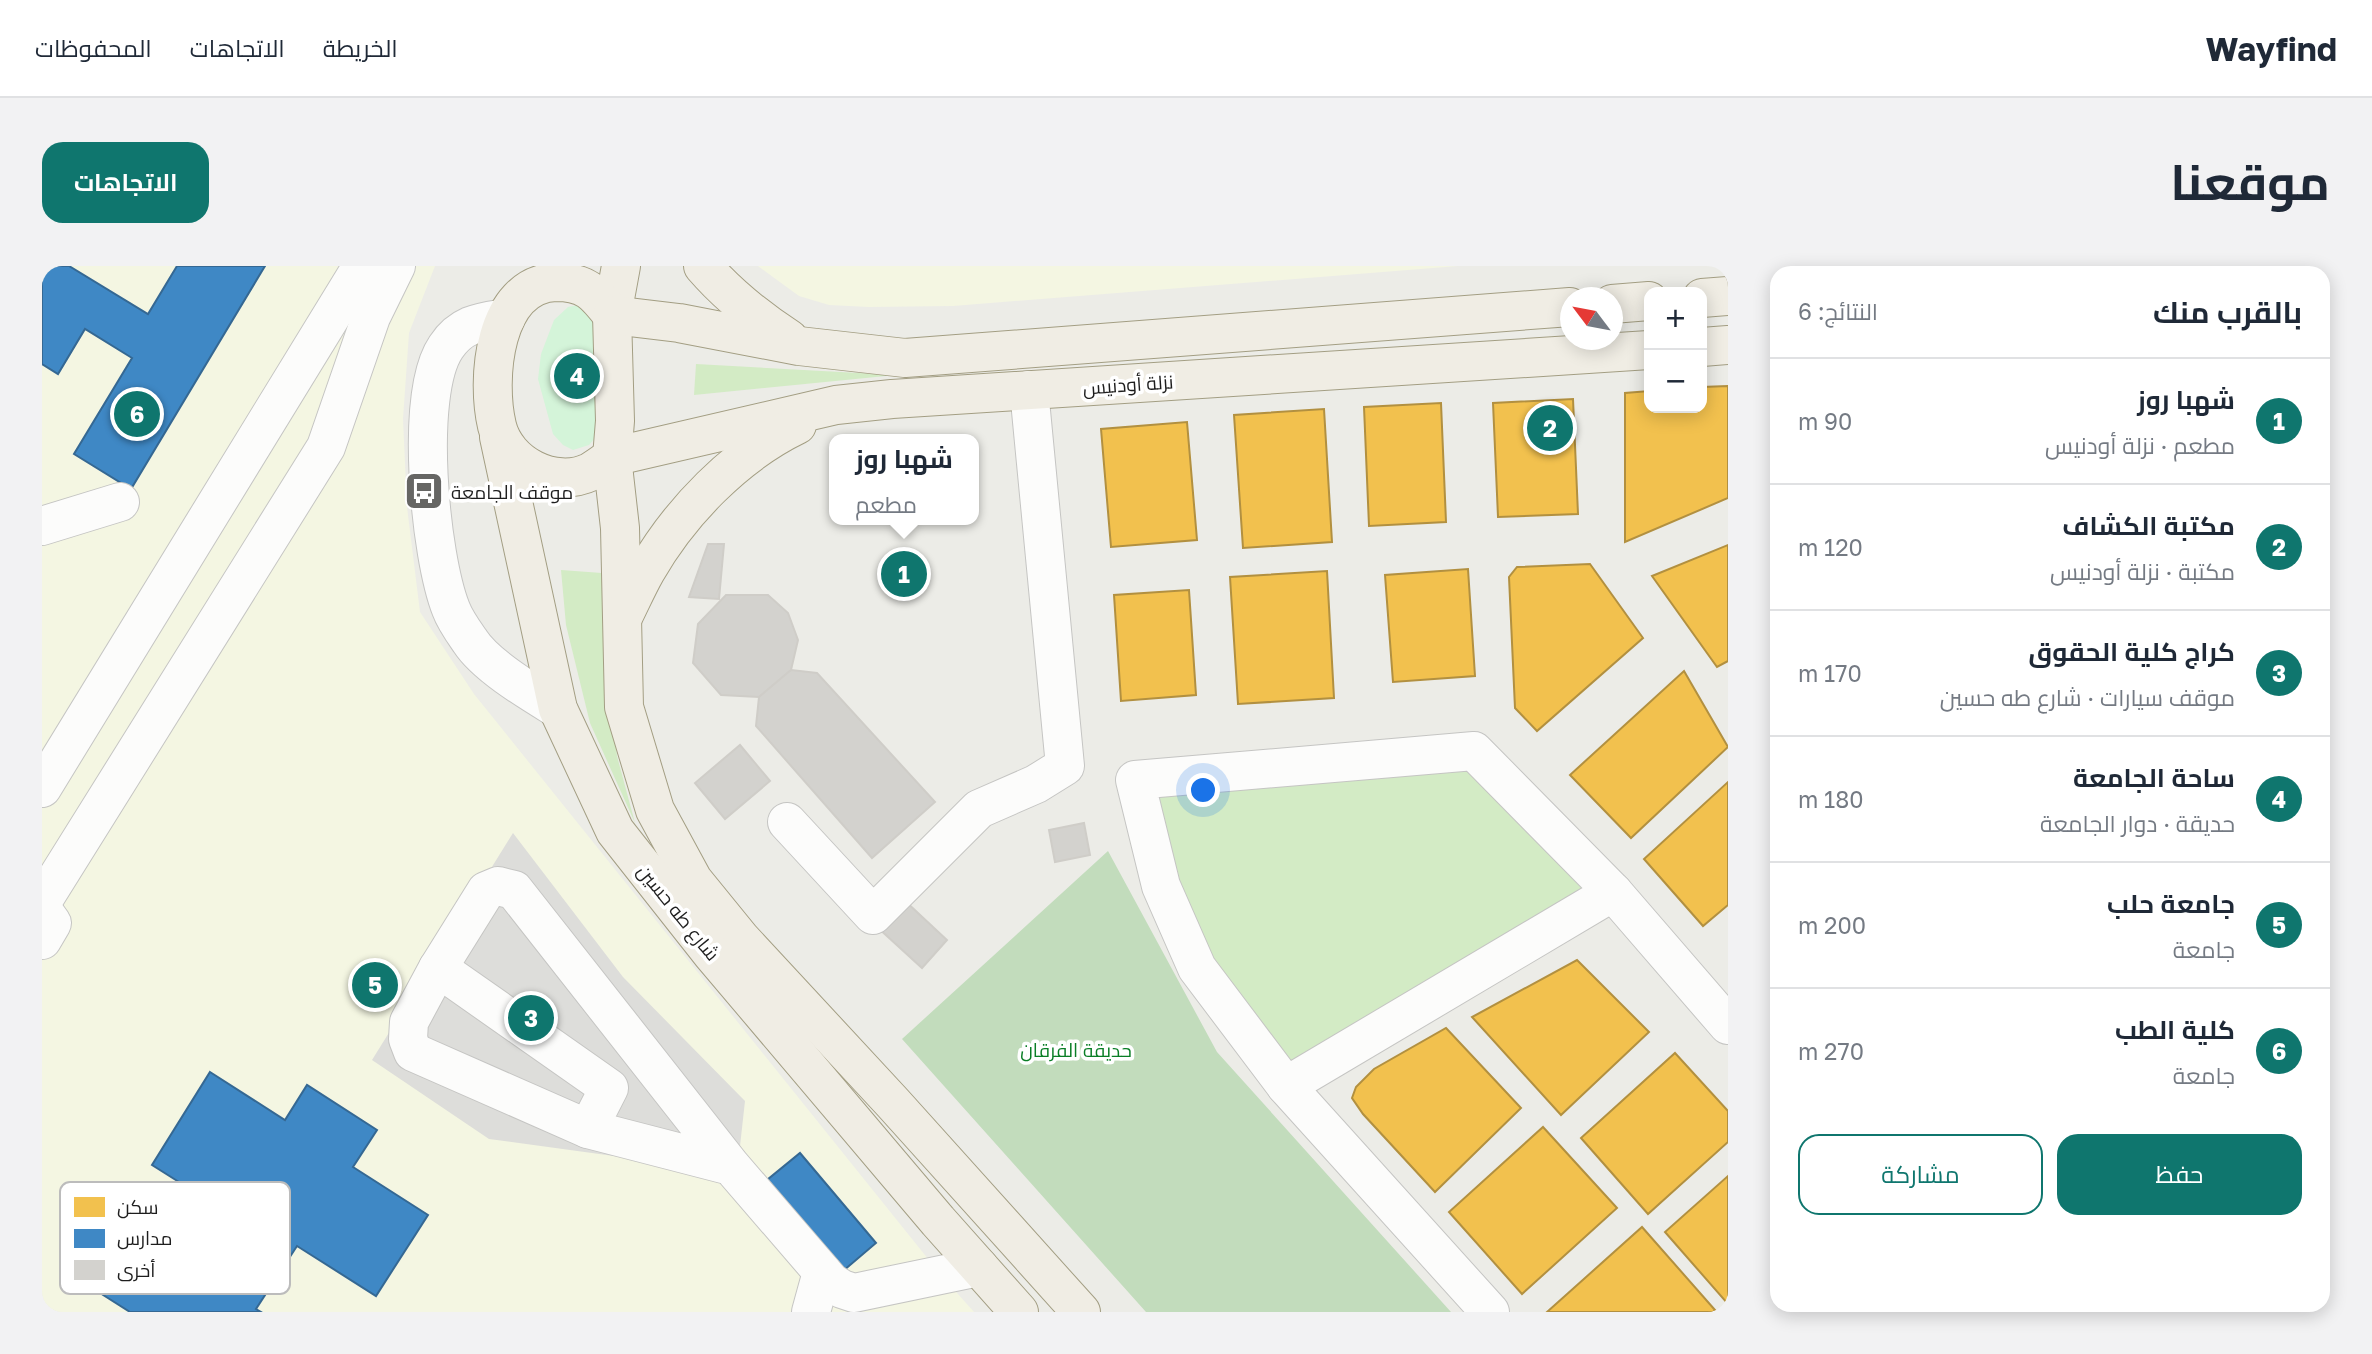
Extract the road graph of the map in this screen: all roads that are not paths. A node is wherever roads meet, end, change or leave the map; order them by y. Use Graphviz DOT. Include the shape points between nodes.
graph roads {
  1 [pos="362,266"];
  2 [pos="396,266"];
  3 [pos="521,266"];
  4 [pos="621,266"];
  5 [pos="703,266"];
  6 [pos="1728,296"];
  7 [pos="1707,298"];
  8 [pos="1644,302"];
  9 [pos="1623,303"];
  10 [pos="1560,308"];
  11 [pos="612,315"];
  12 [pos="506,318"];
  13 [pos="1728,345"];
  14 [pos="799,346"];
  15 [pos="1707,347"];
  16 [pos="1644,350"];
  17 [pos="1029,390"];
  18 [pos="836,405"];
  19 [pos="497,428"];
  20 [pos="612,457"];
  21 [pos="120,502"];
  22 [pos="42,526"];
  23 [pos="623,617"];
  24 [pos="558,709"];
  25 [pos="42,788"];
  26 [pos="787,822"];
  27 [pos="1613,892"];
  28 [pos="42,902"];
  29 [pos="42,909"];
  30 [pos="42,940"];
  31 [pos="438,968"];
  32 [pos="1728,1025"];
  33 [pos="636,1046"];
  34 [pos="1286,1086"];
  35 [pos="609,1088"];
  36 [pos="588,1129"];
  37 [pos="730,1166"];
  38 [pos="979,1267"];
  39 [pos="822,1272"];
  40 [pos="811,1312"];
  41 [pos="1019,1312"];
  42 [pos="1080,1312"];
  43 [pos="1490,1312"];
  1 -- 25 [label="street"];
  2 -- 28 [label="street" via="371,317 326,447"];
  3 -- 12 [label="main road"];
  4 -- 11 [label="main road"];
  5 -- 14 [label="main road" via="758,319"];
  6 -- 7 [label="main road"];
  8 -- 9 [label="main road"];
  10 -- 14 [label="main road" via="905,358"];
  11 -- 12 [label="main road" via="596,294 571,282 558,282 545,283 521,296"];
  11 -- 14 [label="main road"];
  11 -- 20 [label="main road"];
  12 -- 19 [label="main road" via="495,346"];
  12 -- 24 [label="street" via="469,324 446,347 433,380 427,472 432,524 451,610 471,644 511,679"];
  13 -- 15 [label="main road"];
  16 -- 17 [label="main road, نزلة أودنيس"];
  17 -- 18 [label="main road, نزلة أودنيس"];
  17 -- 26 [label="street" via="1065,766 979,809 873,915"];
  18 -- 20 [label="main road, نزلة أودنيس"];
  18 -- 23 [label="main road" via="789,428 709,490 646,570"];
  19 -- 20 [label="main road" via="510,453 533,470 560,478 588,473"];
  19 -- 24 [label="main road, شارع طه حسين"];
  20 -- 23 [label="main road"];
  21 -- 22 [label="street"];
  23 -- 42 [label="main road" via="624,707 655,810 693,880 741,939"];
  24 -- 38 [label="main road, شارع طه حسين" via="615,831 712,954"];
  27 -- 32 [label="street"];
  27 -- 34 [label="street"];
  27 -- 34 [label="street" via="1474,751 1135,780 1161,886 1197,968"];
  29 -- 30 [label="street" via="52,923"];
  31 -- 33 [label="street" via="486,891 498,886 514,890"];
  31 -- 35 [label="street"];
  31 -- 36 [label="street" via="409,1022 413,1052"];
  33 -- 35 [label="street"];
  33 -- 37 [label="street"];
  34 -- 43 [label="street"];
  35 -- 36 [label="street"];
  36 -- 37 [label="street"];
  37 -- 39 [label="street"];
  38 -- 39 [label="street" via="854,1293"];
  38 -- 41 [label="main road, شارع طه حسين"];
  39 -- 40 [label="street"];
}
